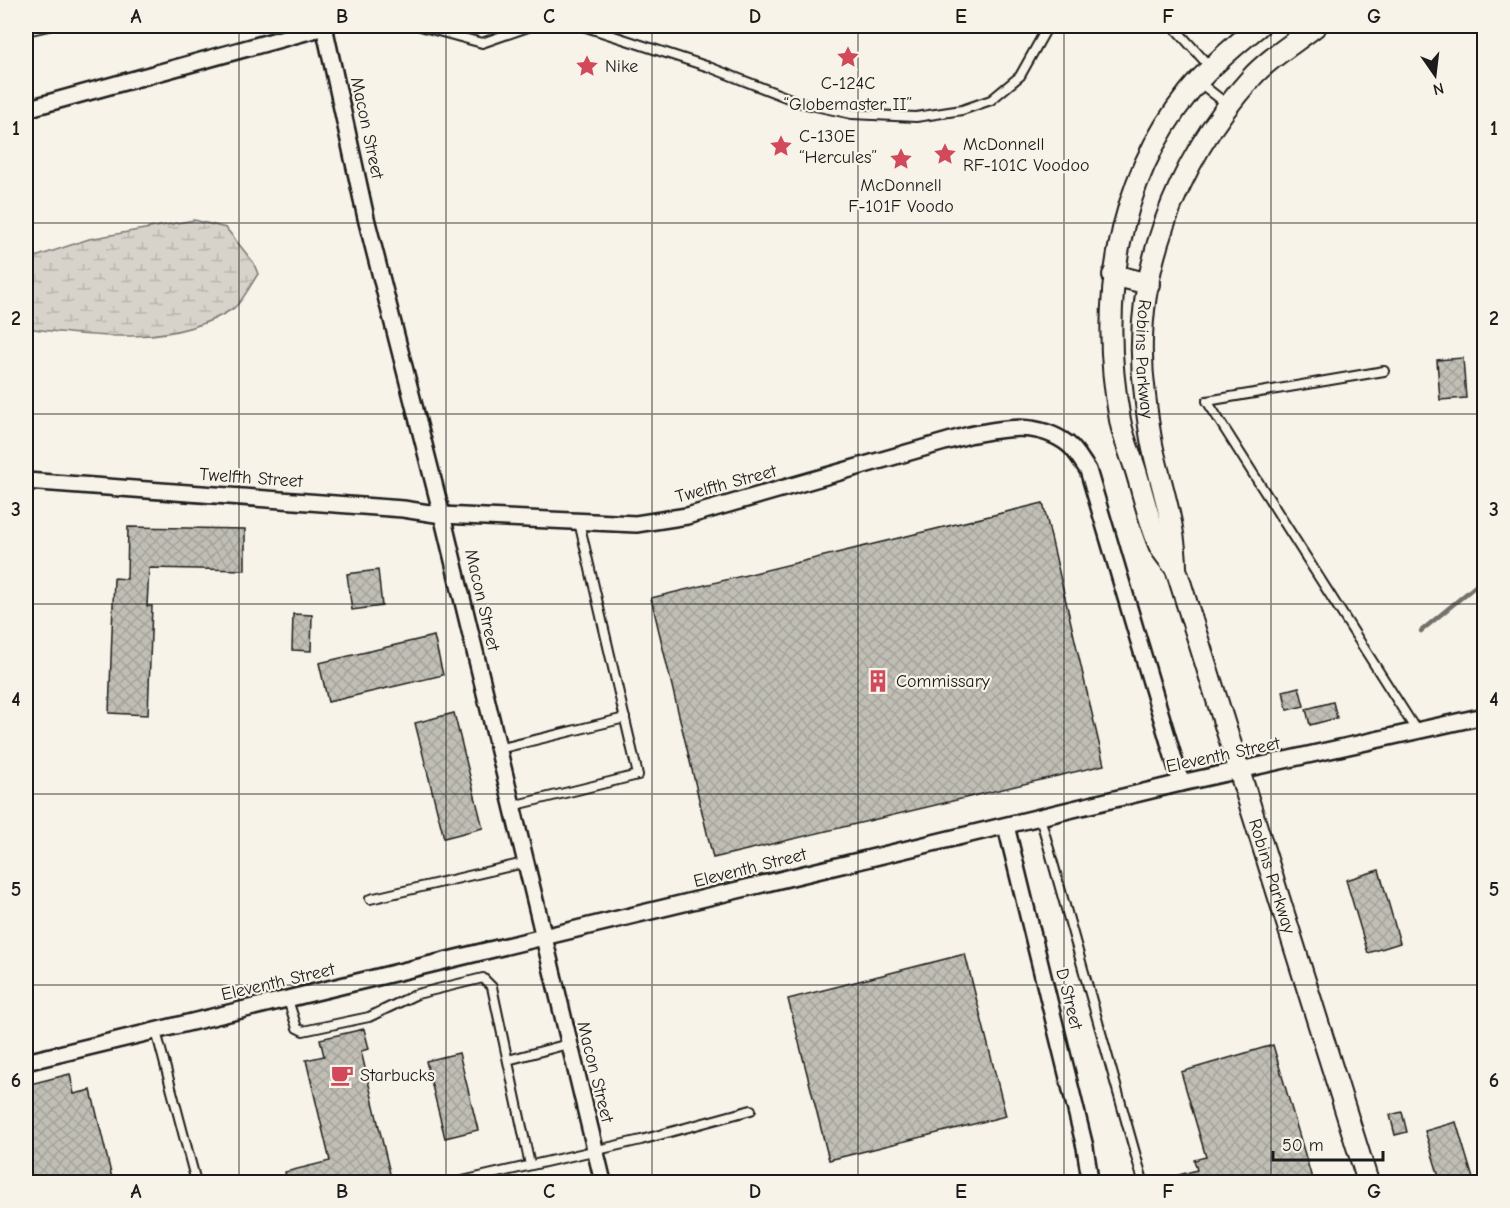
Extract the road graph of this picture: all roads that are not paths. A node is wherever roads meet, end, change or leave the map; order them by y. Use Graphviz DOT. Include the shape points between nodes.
graph roads {
  1 [pos="49,26"];
  2 [pos="324,26"];
  3 [pos="420,26"];
  4 [pos="531,26"];
  5 [pos="583,26"];
  6 [pos="1048,26"];
  7 [pos="1173,26"];
  8 [pos="1258,26"];
  9 [pos="1316,26"];
  10 [pos="26,32"];
  11 [pos="1204,75"];
  12 [pos="1229,106"];
  13 [pos="26,109"];
  14 [pos="1113,275"];
  15 [pos="1149,284"];
  16 [pos="1383,370"];
  17 [pos="1147,407"];
  18 [pos="1118,408"];
  19 [pos="26,480"];
  20 [pos="442,515"];
  21 [pos="579,522"];
  22 [pos="1176,569"];
  23 [pos="1485,716"];
  24 [pos="625,718"];
  25 [pos="1416,730"];
  26 [pos="497,749"];
  27 [pos="1239,771"];
  28 [pos="1181,783"];
  29 [pos="511,806"];
  30 [pos="1040,817"];
  31 [pos="1006,826"];
  32 [pos="524,863"];
  33 [pos="370,899"];
  34 [pos="542,939"];
  35 [pos="288,1000"];
  36 [pos="156,1031"];
  37 [pos="568,1044"];
  38 [pos="508,1060"];
  39 [pos="26,1062"];
  40 [pos="751,1110"];
  41 [pos="595,1150"];
  42 [pos="530,1165"];
  43 [pos="1143,1181"];
  44 [pos="196,1182"];
  45 [pos="458,1182"];
  46 [pos="603,1182"];
  47 [pos="1087,1182"];
  48 [pos="1368,1182"];
  1 -- 10 [label="lane"];
  2 -- 13 [label="street"];
  2 -- 20 [label="street, Macon Street" via="366,218"];
  3 -- 4 [label="lane" via="482,43"];
  5 -- 6 [label="lane" via="801,103 852,114 916,117 962,110 991,100 1020,76"];
  7 -- 11 [label="lane"];
  8 -- 11 [label="street, Robins Parkway"];
  9 -- 12 [label="street, Robins Parkway" via="1253,75"];
  11 -- 12 [label="lane"];
  11 -- 14 [label="street, Robins Parkway" via="1159,136 1144,167 1122,229"];
  12 -- 15 [label="street, Robins Parkway" via="1194,154 1175,195"];
  14 -- 15 [label="street"];
  14 -- 18 [label="street, Robins Parkway" via="1111,333"];
  15 -- 17 [label="street, Robins Parkway" via="1143,319"];
  16 -- 25 [label="lane" via="1208,401"];
  17 -- 18 [label="street"];
  17 -- 22 [label="street, Robins Parkway" via="1152,447 1176,541"];
  18 -- 22 [label="street, Robins Parkway" via="1160,547"];
  19 -- 20 [label="street, Twelfth Street"];
  20 -- 21 [label="street, Twelfth Street"];
  20 -- 26 [label="street, Macon Street"];
  21 -- 24 [label="lane"];
  21 -- 28 [label="street, Twelfth Street" via="636,524 687,516 969,435 1023,427 1046,431 1070,445 1088,470"];
  22 -- 27 [label="street, Robins Parkway"];
  23 -- 25 [label="street, Eleventh Street"];
  24 -- 26 [label="lane"];
  24 -- 29 [label="lane" via="638,774"];
  25 -- 27 [label="street, Eleventh Street"];
  26 -- 29 [label="street, Macon Street"];
  27 -- 28 [label="street, Eleventh Street"];
  27 -- 48 [label="street, Robins Parkway"];
  28 -- 30 [label="street, Eleventh Street"];
  29 -- 32 [label="street, Macon Street"];
  30 -- 31 [label="street, Eleventh Street"];
  30 -- 43 [label="lane"];
  31 -- 34 [label="street, Eleventh Street"];
  31 -- 47 [label="street, D Street" via="1085,1147"];
  32 -- 33 [label="lane"];
  32 -- 34 [label="street, Macon Street"];
  34 -- 35 [label="street, Eleventh Street"];
  34 -- 37 [label="street, Macon Street"];
  35 -- 36 [label="street, Eleventh Street"];
  35 -- 38 [label="lane" via="297,1028 303,1031 369,1017 417,994 483,978 492,987"];
  36 -- 39 [label="street, Eleventh Street"];
  36 -- 44 [label="lane"];
  37 -- 38 [label="lane"];
  37 -- 41 [label="street, Macon Street"];
  38 -- 42 [label="lane"];
  40 -- 41 [label="lane"];
  41 -- 42 [label="lane"];
  41 -- 46 [label="street, Macon Street"];
  42 -- 45 [label="lane"];
}
